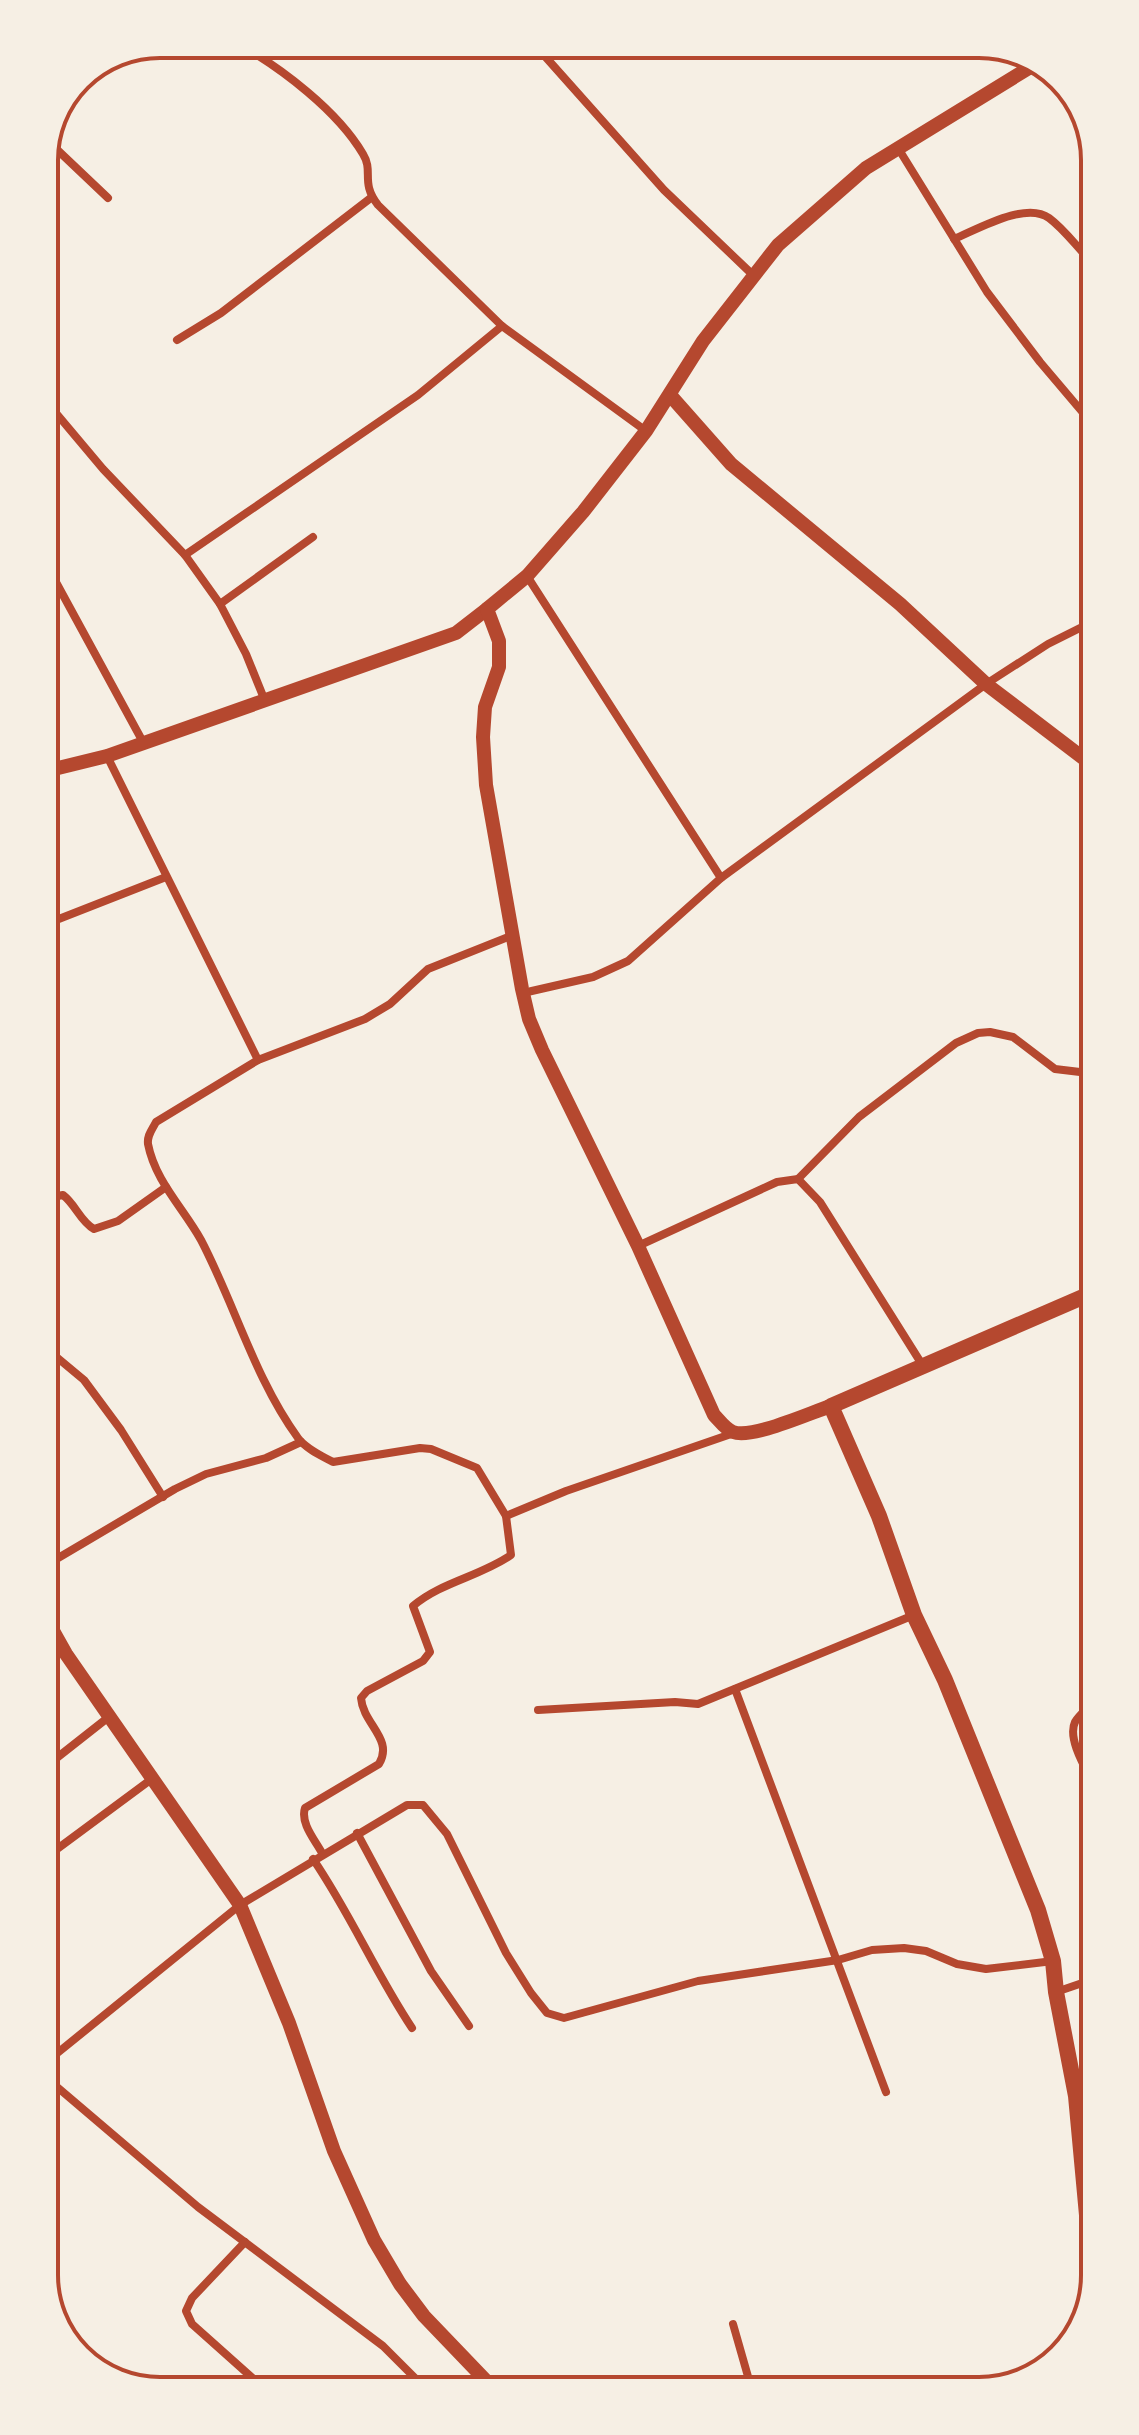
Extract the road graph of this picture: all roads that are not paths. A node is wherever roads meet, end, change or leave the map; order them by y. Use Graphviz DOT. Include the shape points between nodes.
graph roads {
  1 [pos="264,58"];
  2 [pos="546,58"];
  3 [pos="1026,70"];
  4 [pos="898,148"];
  5 [pos="58,151"];
  6 [pos="372,197"];
  7 [pos="108,198"];
  8 [pos="954,239"];
  9 [pos="1081,251"];
  10 [pos="754,276"];
  11 [pos="502,326"];
  12 [pos="177,340"];
  13 [pos="670,395"];
  14 [pos="1081,410"];
  15 [pos="58,415"];
  16 [pos="646,431"];
  17 [pos="313,537"];
  18 [pos="185,555"];
  19 [pos="527,576"];
  20 [pos="58,586"];
  21 [pos="220,604"];
  22 [pos="487,609"];
  23 [pos="1081,628"];
  24 [pos="986,684"];
  25 [pos="266,702"];
  26 [pos="143,742"];
  27 [pos="107,756"];
  28 [pos="1081,756"];
  29 [pos="58,768"];
  30 [pos="166,877"];
  31 [pos="721,878"];
  32 [pos="58,919"];
  33 [pos="513,935"];
  34 [pos="523,993"];
  35 [pos="258,1060"];
  36 [pos="1081,1072"];
  37 [pos="798,1179"];
  38 [pos="166,1187"];
  39 [pos="58,1196"];
  40 [pos="638,1246"];
  41 [pos="1081,1298"];
  42 [pos="58,1358"];
  43 [pos="923,1366"];
  44 [pos="831,1406"];
  45 [pos="735,1433"];
  46 [pos="301,1442"];
  47 [pos="163,1497"];
  48 [pos="506,1516"];
  49 [pos="58,1558"];
  50 [pos="914,1615"];
  51 [pos="58,1641"];
  52 [pos="735,1689"];
  53 [pos="538,1710"];
  54 [pos="111,1715"];
  55 [pos="1081,1715"];
  56 [pos="58,1757"];
  57 [pos="1081,1757"];
  58 [pos="154,1778"];
  59 [pos="357,1833"];
  60 [pos="58,1848"];
  61 [pos="322,1853"];
  62 [pos="313,1859"];
  63 [pos="240,1905"];
  64 [pos="838,1960"];
  65 [pos="1053,1961"];
  66 [pos="1081,1983"];
  67 [pos="1056,1992"];
  68 [pos="469,2026"];
  69 [pos="412,2028"];
  70 [pos="58,2053"];
  71 [pos="58,2088"];
  72 [pos="886,2092"];
  73 [pos="1081,2150"];
  74 [pos="245,2242"];
  75 [pos="733,2324"];
  76 [pos="251,2377"];
  77 [pos="414,2377"];
  78 [pos="482,2377"];
  79 [pos="748,2377"];
  1 -- 6 [label="street" via="346,131 365,156"];
  2 -- 10 [label="street" via="664,190"];
  3 -- 4 [label="street"];
  4 -- 8 [label="street"];
  4 -- 10 [label="street" via="866,168 778,245"];
  5 -- 7 [label="street"];
  6 -- 11 [label="street"];
  6 -- 12 [label="street" via="221,313"];
  8 -- 9 [label="street" via="1035,212 1048,217"];
  8 -- 14 [label="street" via="987,292"];
  10 -- 13 [label="street" via="703,341"];
  11 -- 16 [label="street"];
  11 -- 18 [label="street" via="418,395"];
  13 -- 16 [label="street"];
  13 -- 24 [label="street" via="731,464 900,604"];
  15 -- 18 [label="street"];
  16 -- 19 [label="street"];
  17 -- 21 [label="street"];
  18 -- 21 [label="street"];
  19 -- 22 [label="street"];
  19 -- 31 [label="street"];
  20 -- 26 [label="street"];
  21 -- 25 [label="street"];
  22 -- 25 [label="street" via="456,633"];
  22 -- 33 [label="street" via="499,641 499,667 485,707 486,785"];
  23 -- 24 [label="street"];
  24 -- 28 [label="street"];
  24 -- 31 [label="street"];
  25 -- 26 [label="street"];
  26 -- 27 [label="street"];
  27 -- 29 [label="street"];
  27 -- 30 [label="street"];
  30 -- 32 [label="street"];
  30 -- 35 [label="street"];
  31 -- 34 [label="street" via="628,961 593,977"];
  33 -- 34 [label="street"];
  33 -- 35 [label="street" via="428,969 365,1019"];
  34 -- 40 [label="street" via="542,1050"];
  35 -- 38 [label="street" via="156,1122 148,1146"];
  36 -- 37 [label="street" via="1055,1069 1013,1037 978,1033 956,1043 859,1117"];
  37 -- 40 [label="street" via="777,1182"];
  37 -- 43 [label="street" via="820,1202"];
  38 -- 39 [label="street" via="118,1221 94,1229 72,1202"];
  38 -- 46 [label="street" via="200,1237 263,1377"];
  40 -- 45 [label="street" via="714,1415"];
  41 -- 43 [label="main road"];
  42 -- 47 [label="street" via="84,1380"];
  43 -- 44 [label="main road"];
  44 -- 45 [label="street"];
  44 -- 50 [label="main road" via="879,1516"];
  45 -- 48 [label="street"];
  46 -- 47 [label="street" via="206,1474"];
  46 -- 48 [label="street" via="333,1462 431,1449 477,1468"];
  47 -- 49 [label="street"];
  48 -- 61 [label="street" via="511,1555 413,1606 430,1652 361,1698 385,1754 379,1764 305,1808 305,1823"];
  50 -- 52 [label="street"];
  50 -- 65 [label="main road" via="991,1790"];
  51 -- 54 [label="street"];
  52 -- 53 [label="street" via="698,1704"];
  52 -- 64 [label="street"];
  54 -- 56 [label="street"];
  54 -- 58 [label="street"];
  55 -- 57 [label="street" via="1073,1731"];
  58 -- 60 [label="street"];
  58 -- 63 [label="street"];
  59 -- 61 [label="street"];
  59 -- 64 [label="street" via="399,1808 423,1805 447,1834 506,1953 531,1993 556,2018 698,1981"];
  59 -- 68 [label="street" via="431,1971"];
  61 -- 62 [label="street"];
  62 -- 63 [label="street"];
  62 -- 69 [label="street"];
  63 -- 70 [label="street"];
  63 -- 78 [label="street" via="334,2151 374,2240 424,2316"];
  64 -- 65 [label="street" via="904,1948 986,1969"];
  64 -- 72 [label="street"];
  65 -- 67 [label="main road"];
  66 -- 67 [label="street"];
  67 -- 73 [label="main road"];
  71 -- 74 [label="street"];
  74 -- 76 [label="street" via="186,2311 192,2324"];
  74 -- 77 [label="street" via="383,2346"];
  75 -- 79 [label="street"];
}
